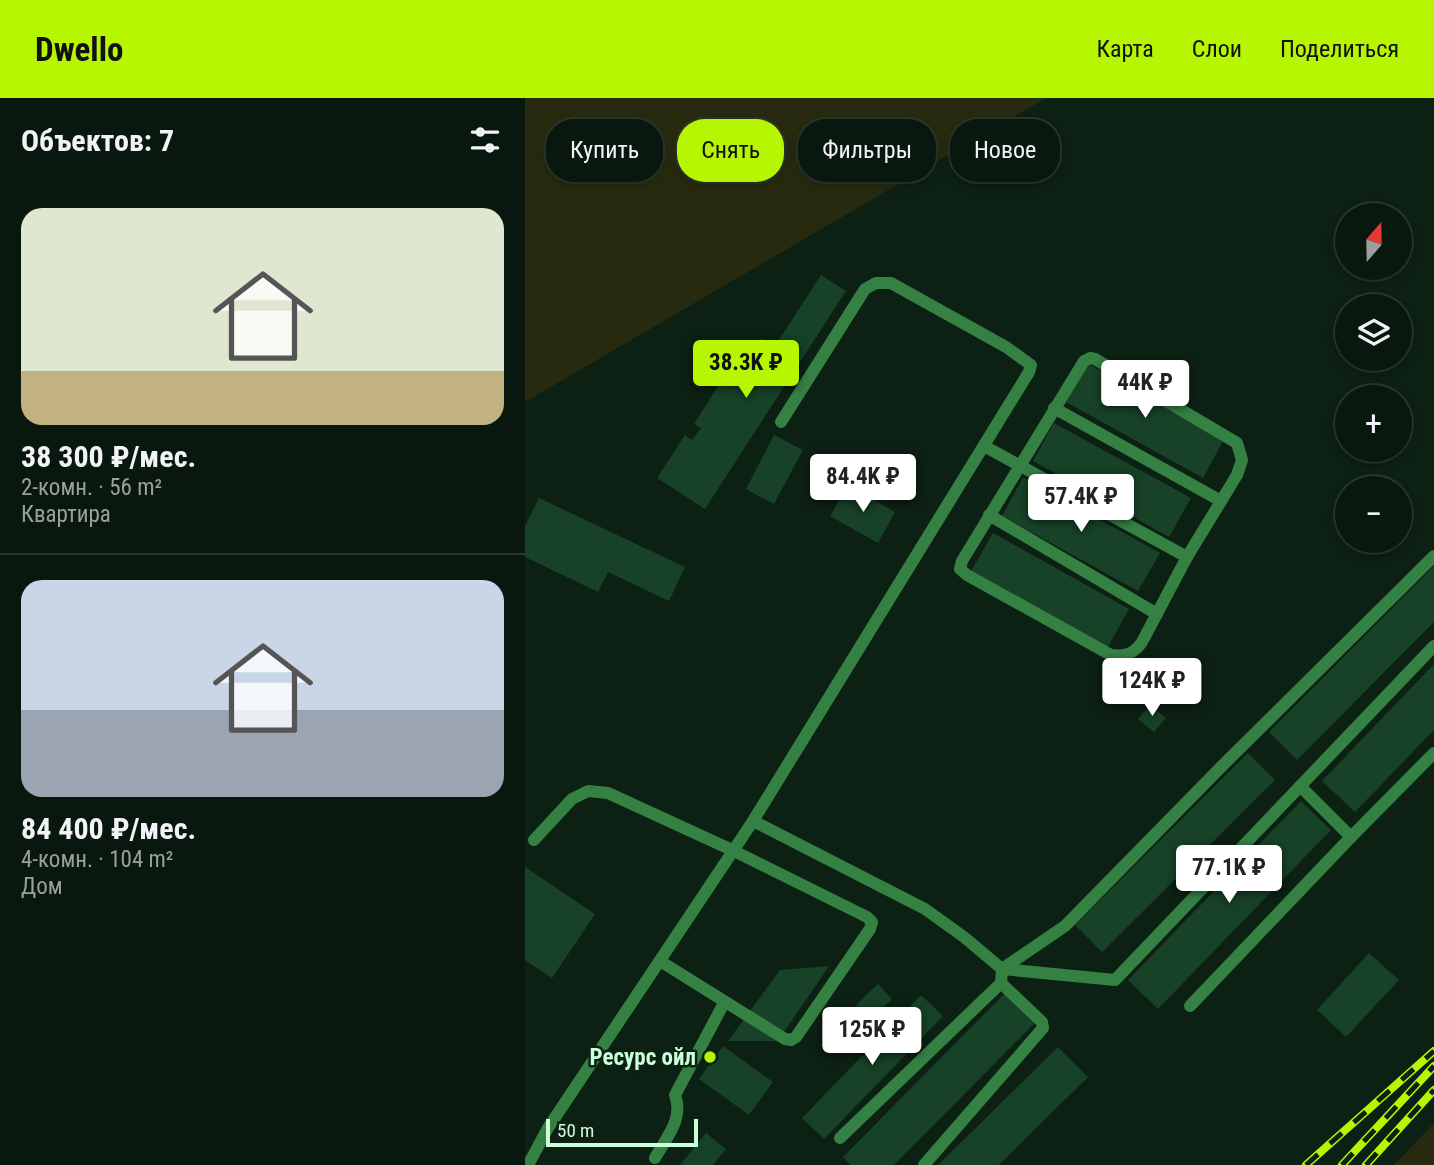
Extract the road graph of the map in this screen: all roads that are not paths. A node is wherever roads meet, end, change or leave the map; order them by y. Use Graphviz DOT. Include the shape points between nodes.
graph roads {
  1 [pos="1054,408"];
  2 [pos="781,422"];
  3 [pos="984,446"];
  4 [pos="1019,465"];
  5 [pos="1221,502"];
  6 [pos="989,515"];
  7 [pos="1434,556"];
  8 [pos="1187,557"];
  9 [pos="1157,614"];
  10 [pos="1434,646"];
  11 [pos="1434,753"];
  12 [pos="1300,786"];
  13 [pos="753,821"];
  14 [pos="1351,837"];
  15 [pos="534,840"];
  16 [pos="732,850"];
  17 [pos="660,961"];
  18 [pos="1002,969"];
  19 [pos="1001,983"];
  20 [pos="724,1003"];
  21 [pos="1190,1006"];
  22 [pos="840,1138"];
  23 [pos="655,1158"];
  24 [pos="528,1165"];
  25 [pos="924,1165"];
  1 -- 4 [label="lane"];
  1 -- 5 [label="lane"];
  1 -- 5 [label="lane" via="1084,361 1095,359 1237,443 1241,468"];
  2 -- 3 [label="lane" via="865,289 891,283 1031,365"];
  3 -- 4 [label="lane"];
  3 -- 13 [label="lane"];
  4 -- 6 [label="lane"];
  4 -- 8 [label="lane"];
  5 -- 8 [label="lane"];
  6 -- 9 [label="lane"];
  6 -- 9 [label="lane" via="962,561 960,569 967,575 1111,655 1136,650"];
  7 -- 18 [label="lane" via="1065,926"];
  8 -- 9 [label="lane"];
  10 -- 12 [label="lane"];
  11 -- 14 [label="lane"];
  12 -- 14 [label="lane"];
  12 -- 18 [label="lane" via="1115,980"];
  13 -- 16 [label="lane"];
  13 -- 18 [label="lane" via="925,909"];
  14 -- 21 [label="lane"];
  15 -- 16 [label="lane" via="572,799 588,791 608,793"];
  16 -- 17 [label="lane"];
  16 -- 20 [label="lane" via="872,922 791,1040"];
  17 -- 20 [label="lane"];
  17 -- 24 [label="lane"];
  18 -- 19 [label="lane"];
  19 -- 22 [label="lane"];
  19 -- 25 [label="lane" via="1043,1028"];
  20 -- 23 [label="lane" via="675,1095 679,1116"];
}
